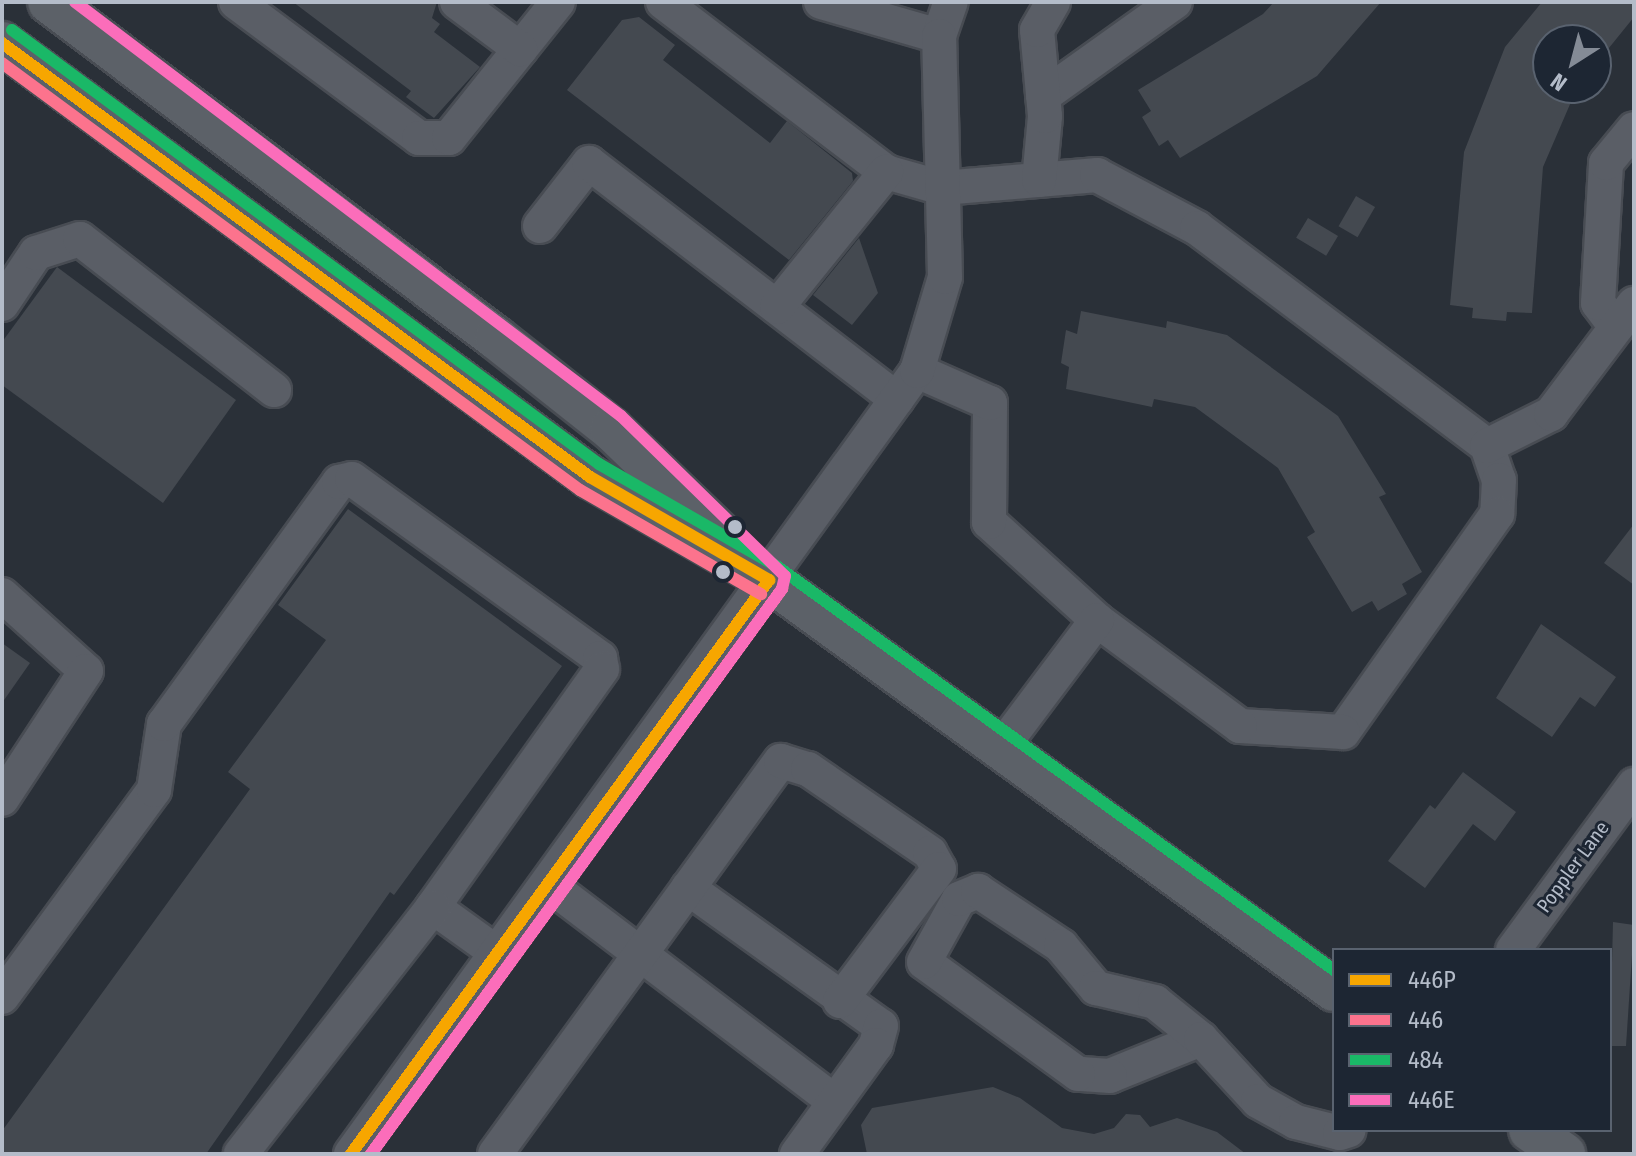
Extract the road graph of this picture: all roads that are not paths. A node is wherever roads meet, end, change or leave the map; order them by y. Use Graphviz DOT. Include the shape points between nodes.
graph roads {
  1 [pos="49,2"];
  2 [pos="236,2"];
  3 [pos="457,2"];
  4 [pos="558,2"];
  5 [pos="663,2"];
  6 [pos="821,2"];
  7 [pos="951,2"];
  8 [pos="1053,2"];
  9 [pos="1175,2"];
  10 [pos="939,36"];
  11 [pos="2,43"];
  12 [pos="520,49"];
  13 [pos="1043,96"];
  14 [pos="1634,129"];
  15 [pos="886,172"];
  16 [pos="1039,180"];
  17 [pos="942,188"];
  18 [pos="540,226"];
  19 [pos="2,304"];
  20 [pos="777,307"];
  21 [pos="1625,315"];
  22 [pos="917,371"];
  23 [pos="274,390"];
  24 [pos="897,399"];
  25 [pos="1487,446"];
  26 [pos="769,580"];
  27 [pos="2,595"];
  28 [pos="1097,620"];
  29 [pos="1001,748"];
  30 [pos="1634,785"];
  31 [pos="2,799"];
  32 [pos="548,884"];
  33 [pos="688,888"];
  34 [pos="433,907"];
  35 [pos="1514,948"];
  36 [pos="497,953"];
  37 [pos="640,954"];
  38 [pos="1332,989"];
  39 [pos="2,997"];
  40 [pos="840,1001"];
  41 [pos="1201,1039"];
  42 [pos="834,1101"];
  43 [pos="1332,1131"];
  44 [pos="1533,1132"];
  45 [pos="355,1153"];
  46 [pos="241,1154"];
  47 [pos="495,1154"];
  48 [pos="797,1154"];
  49 [pos="1564,1154"];
  1 -- 26 [label="main road" via="611,429"];
  2 -- 12 [label="street" via="419,138 449,138"];
  3 -- 12 [label="street"];
  4 -- 12 [label="street"];
  5 -- 15 [label="street"];
  6 -- 10 [label="street"];
  7 -- 10 [label="street"];
  8 -- 13 [label="street" via="1037,30"];
  9 -- 13 [label="street"];
  10 -- 17 [label="street"];
  11 -- 26 [label="main road" via="590,477"];
  13 -- 16 [label="street"];
  14 -- 21 [label="street" via="1606,163 1598,303"];
  15 -- 17 [label="street"];
  15 -- 20 [label="street"];
  16 -- 17 [label="street"];
  16 -- 25 [label="street" via="1097,175 1197,228"];
  17 -- 22 [label="street" via="945,277"];
  18 -- 20 [label="street" via="589,163"];
  19 -- 23 [label="street" via="36,253 80,239"];
  20 -- 24 [label="street"];
  21 -- 25 [label="street" via="1551,414"];
  22 -- 24 [label="street"];
  22 -- 28 [label="street" via="990,403 989,522"];
  24 -- 26 [label="street"];
  25 -- 28 [label="street" via="1500,490 1492,525 1343,732 1240,726"];
  26 -- 29 [label="main road"];
  26 -- 32 [label="street"];
  27 -- 31 [label="street" via="86,671"];
  28 -- 29 [label="street"];
  29 -- 38 [label="main road"];
  30 -- 35 [label="street, Poppler Lane"];
  32 -- 36 [label="street"];
  32 -- 37 [label="street"];
  33 -- 37 [label="street"];
  33 -- 40 [label="street"];
  33 -- 40 [label="street" via="781,761 808,769 930,853 939,869"];
  34 -- 36 [label="street"];
  34 -- 39 [label="street" via="602,663 352,479 345,479 164,724 154,790"];
  34 -- 46 [label="street"];
  36 -- 45 [label="street"];
  37 -- 42 [label="street"];
  37 -- 47 [label="street"];
  40 -- 42 [label="street" via="881,1026 876,1045"];
  41 -- 41 [label="street" via="1110,1076 1078,1074 924,962 959,899 978,891 1061,946 1096,988 1155,1002"];
  41 -- 43 [label="street" via="1258,1101 1296,1122"];
  42 -- 48 [label="street"];
  44 -- 49 [label="main road"];
}
